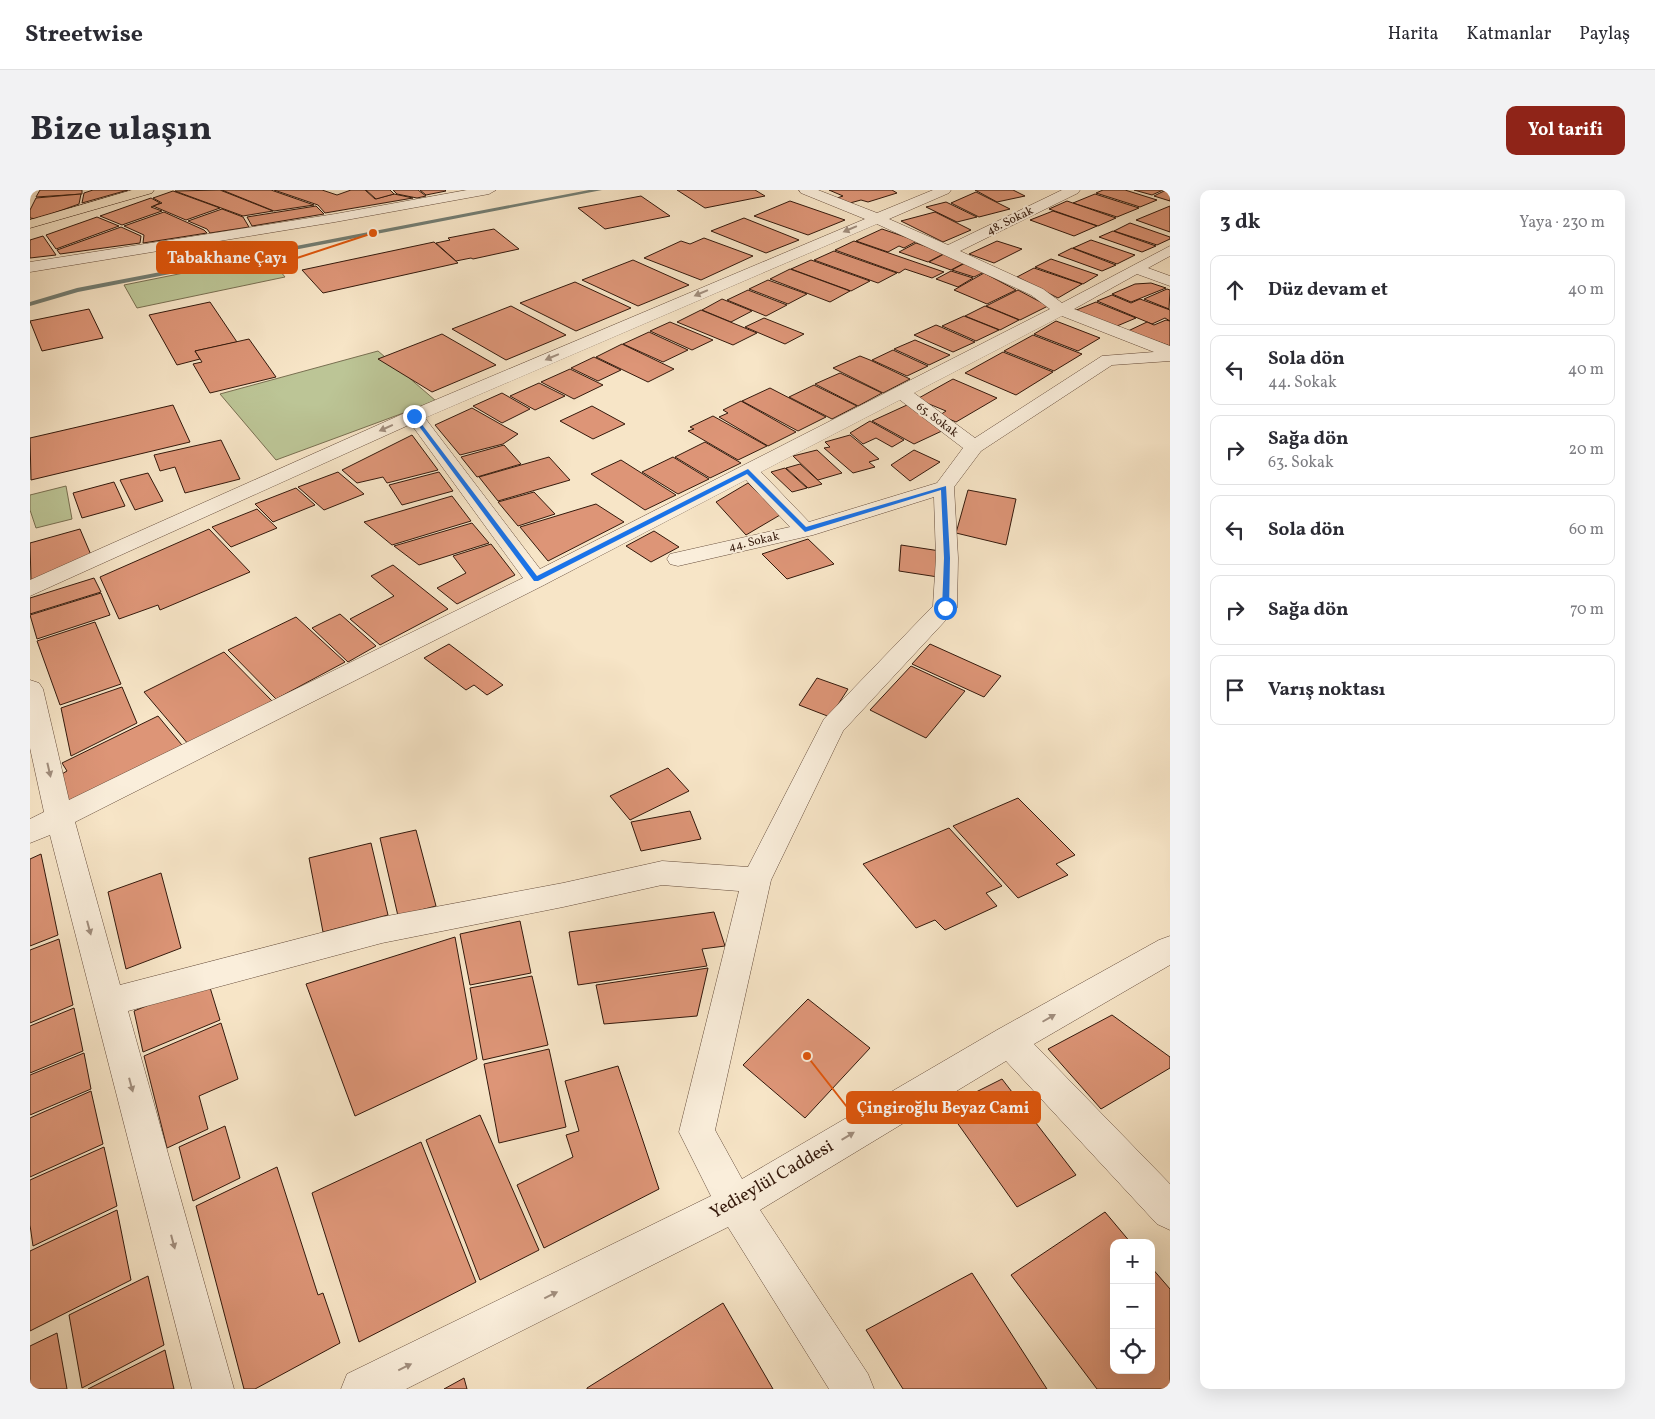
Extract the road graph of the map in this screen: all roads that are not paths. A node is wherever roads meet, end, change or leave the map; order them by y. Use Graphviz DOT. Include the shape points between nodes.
graph roads {
  1 [pos="147,190"];
  2 [pos="489,190"];
  3 [pos="806,190"];
  4 [pos="944,190"];
  5 [pos="1073,190"];
  6 [pos="876,218"];
  7 [pos="30,224"];
  8 [pos="1170,250"];
  9 [pos="948,251"];
  10 [pos="30,267"];
  11 [pos="1136,269"];
  12 [pos="1170,280"];
  13 [pos="1061,310"];
  14 [pos="1170,352"];
  15 [pos="1170,356"];
  16 [pos="901,392"];
  17 [pos="414,416"];
  18 [pos="974,447"];
  19 [pos="748,471"];
  20 [pos="944,487"];
  21 [pos="805,530"];
  22 [pos="678,559"];
  23 [pos="536,580"];
  24 [pos="30,589"];
  25 [pos="30,689"];
  26 [pos="59,817"];
  27 [pos="30,832"];
  28 [pos="756,880"];
  29 [pos="1170,949"];
  30 [pos="109,1002"];
  31 [pos="1009,1041"];
  32 [pos="735,1204"];
  33 [pos="1170,1211"];
  34 [pos="213,1389"];
  35 [pos="362,1389"];
  36 [pos="853,1389"];
  1 -- 7 [label="main road"];
  2 -- 10 [label="street"];
  3 -- 6 [label="street"];
  4 -- 6 [label="street"];
  5 -- 9 [label="street, 48. Sokak"];
  6 -- 9 [label="street"];
  6 -- 17 [label="street, one-way"];
  8 -- 11 [label="street"];
  9 -- 13 [label="street" via="1038,292"];
  11 -- 12 [label="street"];
  11 -- 13 [label="street"];
  13 -- 14 [label="street"];
  13 -- 16 [label="street"];
  15 -- 18 [label="street" via="1108,360"];
  16 -- 18 [label="street, 65. Sokak"];
  16 -- 19 [label="street"];
  17 -- 23 [label="street"];
  17 -- 24 [label="street, one-way"];
  18 -- 20 [label="street"];
  19 -- 21 [label="street"];
  19 -- 23 [label="street"];
  20 -- 21 [label="street, 44. Sokak"];
  20 -- 28 [label="street" via="945,608 833,726"];
  21 -- 22 [label="street, 44. Sokak"];
  23 -- 26 [label="street"];
  25 -- 26 [label="street, one-way"];
  26 -- 27 [label="street"];
  26 -- 30 [label="street, one-way"];
  28 -- 30 [label="street" via="662,873 382,930"];
  28 -- 32 [label="street" via="697,1132"];
  31 -- 29 [label="street, Yedieylül Caddesi, one-way"];
  30 -- 34 [label="street, one-way"];
  32 -- 31 [label="street, Yedieylül Caddesi, one-way"];
  31 -- 33 [label="street"];
  35 -- 32 [label="street, Yedieylül Caddesi, one-way"];
  32 -- 36 [label="street"];
}
